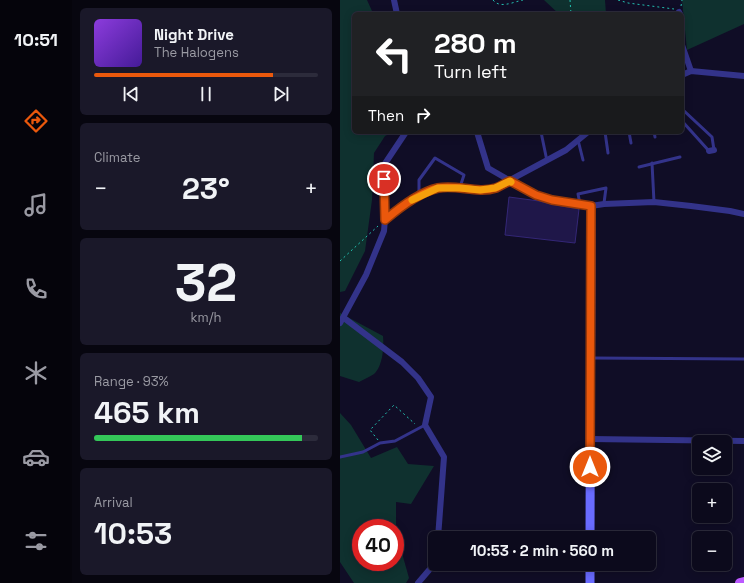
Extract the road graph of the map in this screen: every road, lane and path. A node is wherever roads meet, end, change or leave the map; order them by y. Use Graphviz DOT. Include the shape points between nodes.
graph roads {
  1 [pos="394,0"];
  2 [pos="493,0"];
  3 [pos="523,0"];
  4 [pos="570,0"];
  5 [pos="618,0"];
  6 [pos="397,12"];
  7 [pos="571,12"];
  8 [pos="678,12"];
  9 [pos="684,60"];
  10 [pos="690,71"];
  11 [pos="684,74"];
  12 [pos="744,76"];
  13 [pos="684,111"];
  14 [pos="684,123"];
  15 [pos="405,134"];
  16 [pos="478,134"];
  17 [pos="541,134"];
  18 [pos="586,134"];
  19 [pos="605,134"];
  20 [pos="629,134"];
  21 [pos="578,140"];
  22 [pos="631,142"];
  23 [pos="608,153"];
  24 [pos="680,157"];
  25 [pos="583,160"];
  26 [pos="547,161"];
  27 [pos="652,163"];
  28 [pos="639,167"];
  29 [pos="510,181"];
  30 [pos="460,188"];
  31 [pos="419,196"];
  32 [pos="654,202"];
  33 [pos="580,204"];
  34 [pos="604,204"];
  35 [pos="591,206"];
  36 [pos="744,214"];
  37 [pos="385,220"];
  38 [pos="340,261"];
  39 [pos="342,320"];
  40 [pos="590,358"];
  41 [pos="744,359"];
  42 [pos="423,427"];
  43 [pos="590,439"];
  44 [pos="744,441"];
  45 [pos="380,443"];
  46 [pos="340,457"];
  47 [pos="439,531"];
  48 [pos="590,531"];
  49 [pos="428,571"];
  50 [pos="590,571"];
  51 [pos="744,582"];
  52 [pos="418,583"];
  53 [pos="590,583"];
  54 [pos="740,583"];
  1 -- 6 [label="street"];
  2 -- 3 [label="path" via="501,5"];
  4 -- 7 [label="path"];
  5 -- 8 [label="path"];
  9 -- 10 [label="street"];
  10 -- 11 [label="street"];
  10 -- 12 [label="street"];
  13 -- 14 [label="lane" via="712,137 711,150"];
  15 -- 37 [label="street" via="384,165"];
  16 -- 29 [label="street" via="488,168"];
  17 -- 26 [label="lane"];
  18 -- 21 [label="street"];
  19 -- 23 [label="lane"];
  20 -- 22 [label="lane"];
  21 -- 25 [label="lane"];
  21 -- 26 [label="street"];
  24 -- 27 [label="lane"];
  26 -- 29 [label="street"];
  27 -- 28 [label="lane"];
  27 -- 32 [label="lane"];
  29 -- 30 [label="street" via="495,188"];
  29 -- 33 [label="street" via="536,195"];
  30 -- 31 [label="street" via="438,188"];
  30 -- 31 [label="lane" via="464,175 435,158 419,180"];
  31 -- 37 [label="street"];
  32 -- 34 [label="street"];
  32 -- 36 [label="street"];
  33 -- 34 [label="lane" via="578,194 606,188"];
  33 -- 35 [label="street"];
  34 -- 35 [label="street"];
  35 -- 40 [label="street"];
  37 -- 38 [label="path"];
  37 -- 39 [label="street" via="384,231 366,276"];
  39 -- 42 [label="street" via="402,362 418,378 431,397"];
  40 -- 41 [label="lane"];
  40 -- 43 [label="street"];
  42 -- 45 [label="lane" via="395,441"];
  42 -- 45 [label="path" via="394,405 370,430"];
  42 -- 47 [label="street" via="444,457"];
  43 -- 44 [label="street"];
  43 -- 48 [label="street"];
  45 -- 46 [label="lane" via="363,452"];
  49 -- 52 [label="street"];
  50 -- 53 [label="street"];
  51 -- 54 [label="main road"];
}
